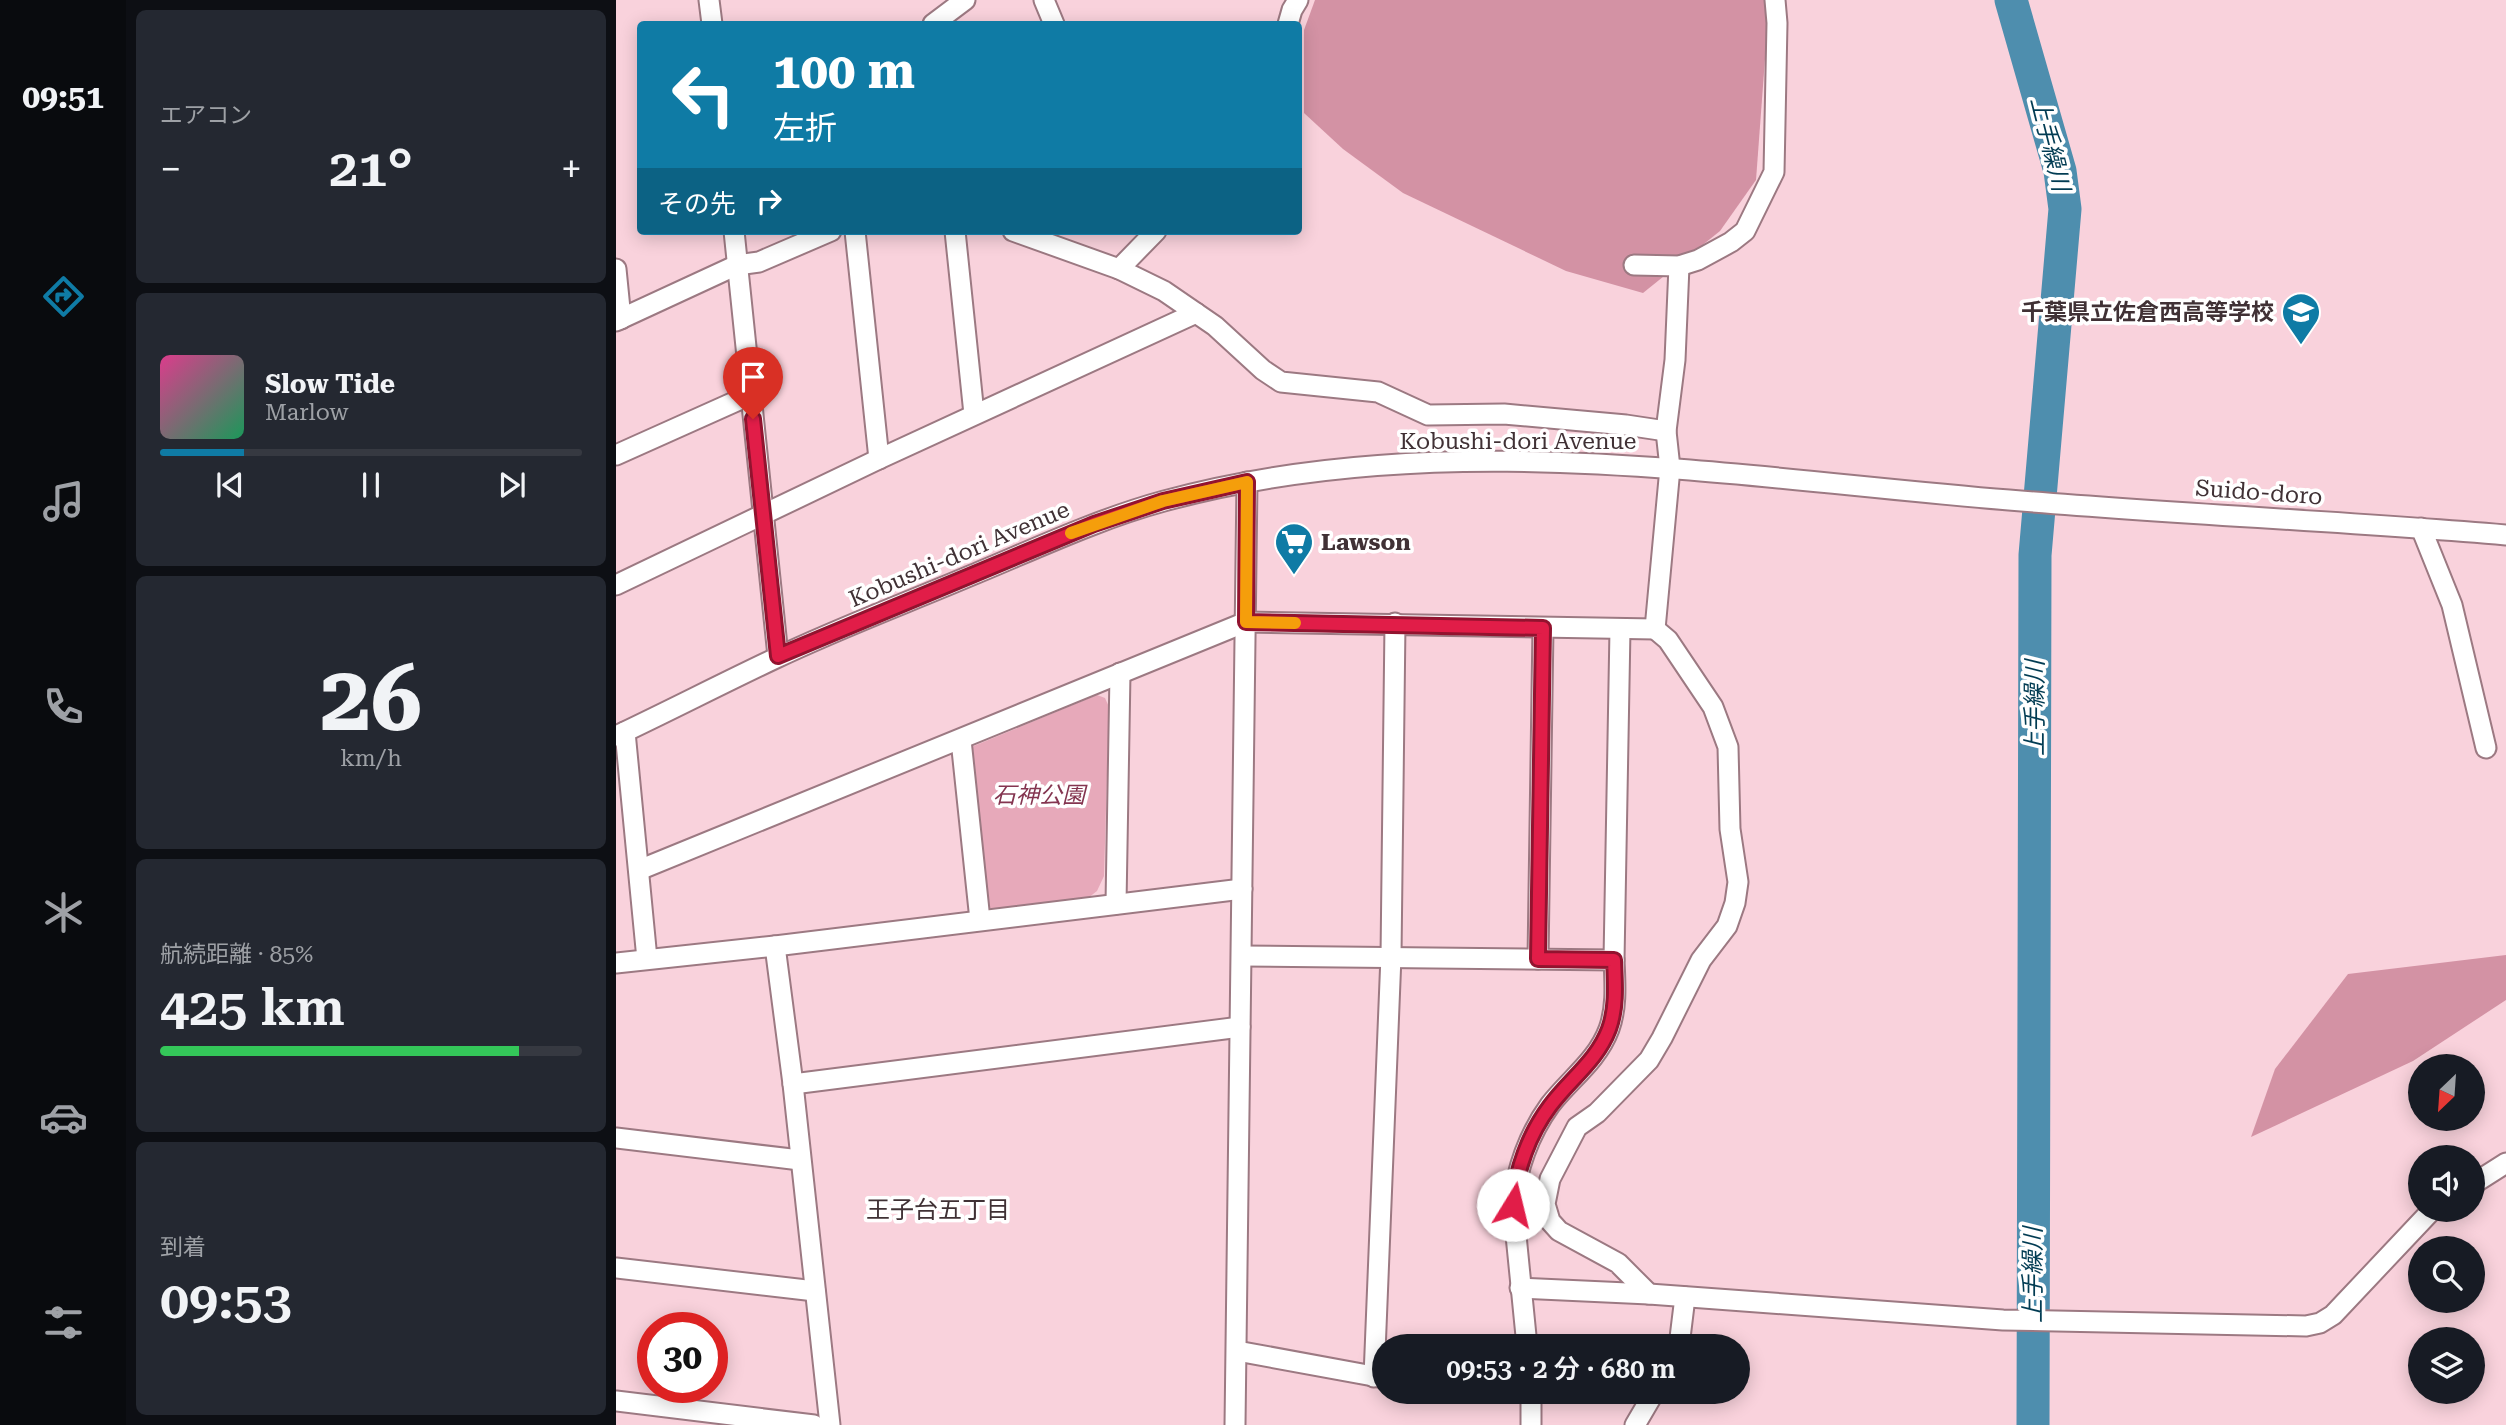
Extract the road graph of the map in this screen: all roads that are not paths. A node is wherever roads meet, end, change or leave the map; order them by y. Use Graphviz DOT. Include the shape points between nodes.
graph roads {
  1 [pos="709,0"];
  2 [pos="965,0"];
  3 [pos="1044,0"];
  4 [pos="1298,0"];
  5 [pos="1775,0"];
  6 [pos="712,21"];
  7 [pos="937,21"];
  8 [pos="1053,21"];
  9 [pos="1290,21"];
  10 [pos="734,235"];
  11 [pos="822,235"];
  12 [pos="855,235"];
  13 [pos="955,235"];
  14 [pos="1024,235"];
  15 [pos="1152,235"];
  16 [pos="737,265"];
  17 [pos="1634,265"];
  18 [pos="1679,265"];
  19 [pos="616,269"];
  20 [pos="1119,269"];
  21 [pos="1196,313"];
  22 [pos="618,320"];
  23 [pos="750,395"];
  24 [pos="974,414"];
  25 [pos="1666,431"];
  26 [pos="616,455"];
  27 [pos="879,459"];
  28 [pos="1670,468"];
  29 [pos="1247,482"];
  30 [pos="2008,500"];
  31 [pos="764,514"];
  32 [pos="2421,528"];
  33 [pos="2506,535"];
  34 [pos="616,585"];
  35 [pos="1246,622"];
  36 [pos="1395,624"];
  37 [pos="1543,628"];
  38 [pos="1620,629"];
  39 [pos="1655,629"];
  40 [pos="778,656"];
  41 [pos="1120,673"];
  42 [pos="620,734"];
  43 [pos="961,740"];
  44 [pos="2486,748"];
  45 [pos="639,870"];
  46 [pos="1242,889"];
  47 [pos="1116,904"];
  48 [pos="980,920"];
  49 [pos="775,946"];
  50 [pos="1242,956"];
  51 [pos="1391,956"];
  52 [pos="647,959"];
  53 [pos="1538,959"];
  54 [pos="1614,960"];
  55 [pos="616,963"];
  56 [pos="1240,1027"];
  57 [pos="793,1084"];
  58 [pos="616,1138"];
  59 [pos="800,1160"];
  60 [pos="2506,1163"];
  61 [pos="2485,1176"];
  62 [pos="2421,1222"];
  63 [pos="616,1268"];
  64 [pos="1520,1288"];
  65 [pos="815,1291"];
  66 [pos="1649,1294"];
  67 [pos="1685,1297"];
  68 [pos="1380,1334"];
  69 [pos="1526,1334"];
  70 [pos="1680,1334"];
  71 [pos="1237,1351"];
  72 [pos="1372,1376"];
  73 [pos="616,1401"];
  74 [pos="1531,1404"];
  75 [pos="1647,1404"];
  76 [pos="814,1425"];
  77 [pos="830,1425"];
  78 [pos="1235,1425"];
  79 [pos="1531,1425"];
  80 [pos="1635,1425"];
  1 -- 6 [label="street"];
  2 -- 7 [label="street"];
  3 -- 8 [label="street"];
  4 -- 9 [label="street"];
  5 -- 18 [label="street" via="1774,172 1745,231 1698,260"];
  10 -- 16 [label="street"];
  11 -- 16 [label="street" via="759,262"];
  12 -- 27 [label="street"];
  13 -- 24 [label="street"];
  14 -- 20 [label="street"];
  15 -- 20 [label="street"];
  16 -- 22 [label="street"];
  16 -- 23 [label="street"];
  17 -- 18 [label="street"];
  18 -- 25 [label="street"];
  19 -- 22 [label="street"];
  20 -- 21 [label="street"];
  21 -- 24 [label="street"];
  21 -- 25 [label="street" via="1281,382 1378,392 1428,415 1504,414"];
  23 -- 26 [label="street"];
  23 -- 31 [label="street"];
  24 -- 27 [label="street"];
  25 -- 28 [label="street"];
  27 -- 31 [label="street"];
  28 -- 29 [label="street, Kobushi-dori Avenue" via="1465,460 1339,467"];
  28 -- 30 [label="street, Kobushi-dori Avenue"];
  28 -- 39 [label="street"];
  29 -- 35 [label="street"];
  29 -- 40 [label="street, Kobushi-dori Avenue" via="1163,501 1094,524"];
  30 -- 32 [label="street, Suido-doro"];
  31 -- 34 [label="street"];
  31 -- 40 [label="street"];
  32 -- 33 [label="street, Suido-doro"];
  32 -- 44 [label="street" via="2452,605"];
  35 -- 36 [label="street"];
  35 -- 41 [label="street"];
  35 -- 46 [label="street"];
  36 -- 37 [label="street"];
  36 -- 51 [label="street"];
  37 -- 38 [label="street"];
  37 -- 53 [label="street"];
  38 -- 39 [label="street"];
  38 -- 54 [label="street"];
  39 -- 66 [label="street" via="1668,640 1713,707 1728,747 1730,829 1738,882 1735,903 1727,926 1701,960 1649,1060 1577,1127 1550,1179 1545,1204 1549,1221 1559,1231 1618,1263"];
  40 -- 42 [label="street, Kobushi-dori Avenue"];
  41 -- 43 [label="street"];
  41 -- 47 [label="street"];
  42 -- 45 [label="street"];
  43 -- 45 [label="street"];
  43 -- 48 [label="street"];
  45 -- 52 [label="street"];
  46 -- 47 [label="street"];
  46 -- 50 [label="street"];
  47 -- 48 [label="street"];
  48 -- 49 [label="street"];
  49 -- 52 [label="street"];
  49 -- 57 [label="street"];
  50 -- 51 [label="street"];
  50 -- 56 [label="street"];
  51 -- 53 [label="street"];
  51 -- 68 [label="street"];
  52 -- 55 [label="street"];
  53 -- 54 [label="street"];
  54 -- 64 [label="street" via="1615,1000 1606,1037 1588,1065 1550,1106 1515,1182"];
  56 -- 57 [label="street"];
  56 -- 71 [label="street"];
  57 -- 59 [label="street"];
  58 -- 59 [label="street"];
  59 -- 65 [label="street"];
  60 -- 61 [label="street"];
  62 -- 67 [label="street" via="2333,1315 2306,1326 2003,1320"];
  63 -- 65 [label="street"];
  64 -- 66 [label="street"];
  64 -- 69 [label="street"];
  65 -- 77 [label="street"];
  66 -- 67 [label="street"];
  67 -- 70 [label="street"];
  71 -- 72 [label="street"];
  71 -- 78 [label="street"];
  73 -- 76 [label="street"];
  74 -- 79 [label="street"];
  75 -- 80 [label="street"];
}
